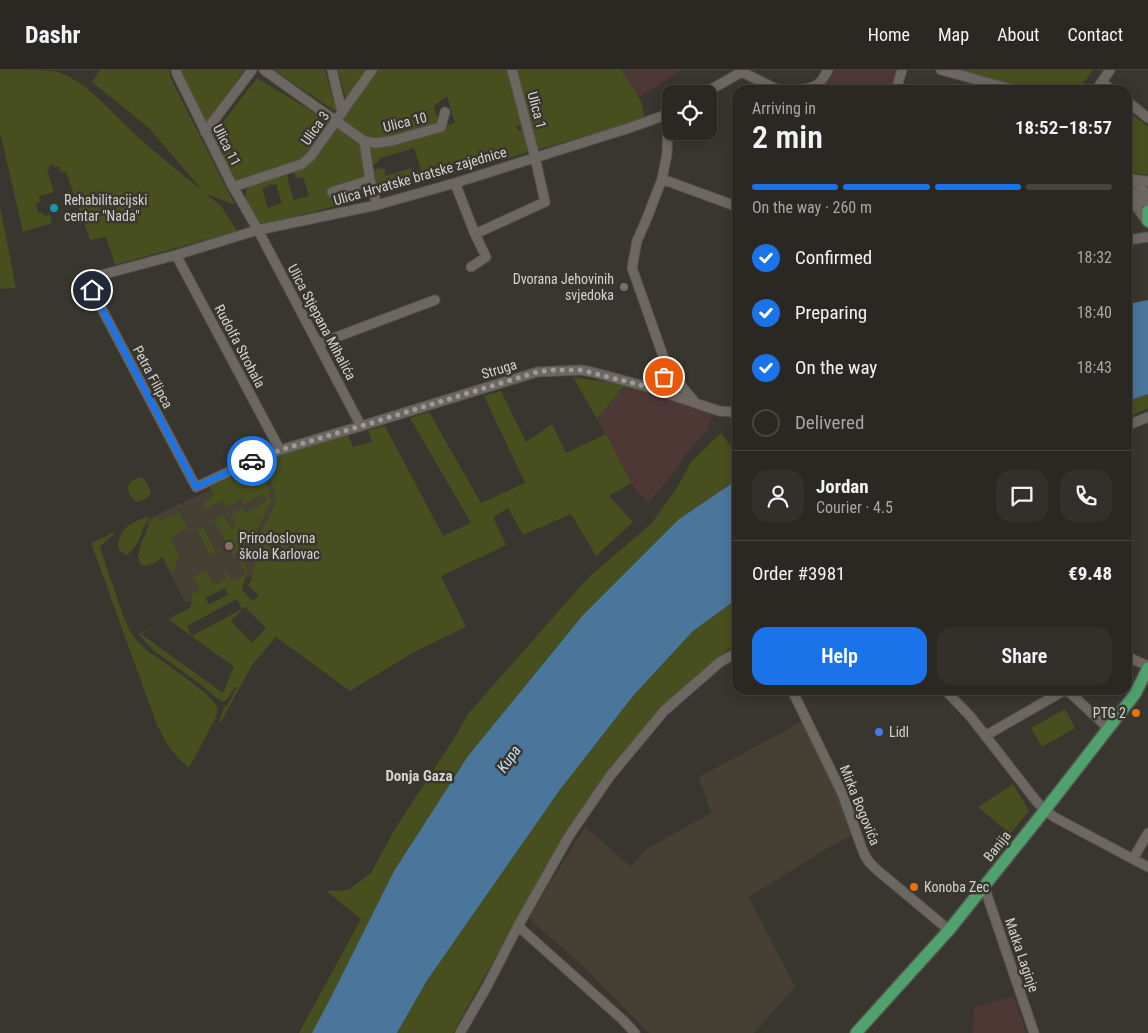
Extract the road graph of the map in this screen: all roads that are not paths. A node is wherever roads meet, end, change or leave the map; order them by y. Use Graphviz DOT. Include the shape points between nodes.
graph roads {
  1 [pos="176,70"];
  2 [pos="252,70"];
  3 [pos="264,70"];
  4 [pos="332,70"];
  5 [pos="372,70"];
  6 [pos="512,70"];
  7 [pos="828,70"];
  8 [pos="902,70"];
  9 [pos="941,70"];
  10 [pos="1110,70"];
  11 [pos="744,71"];
  12 [pos="1102,82"];
  13 [pos="769,85"];
  14 [pos="817,85"];
  15 [pos="898,85"];
  16 [pos="996,85"];
  17 [pos="1100,85"];
  18 [pos="1106,85"];
  19 [pos="717,86"];
  20 [pos="1132,105"];
  21 [pos="342,112"];
  22 [pos="445,112"];
  23 [pos="662,117"];
  24 [pos="1148,118"];
  25 [pos="337,120"];
  26 [pos="205,132"];
  27 [pos="668,140"];
  28 [pos="364,141"];
  29 [pos="536,158"];
  30 [pos="662,178"];
  31 [pos="1132,178"];
  32 [pos="1132,179"];
  33 [pos="370,180"];
  34 [pos="1148,180"];
  35 [pos="455,183"];
  36 [pos="233,187"];
  37 [pos="332,192"];
  38 [pos="1132,193"];
  39 [pos="1148,197"];
  40 [pos="1132,200"];
  41 [pos="1148,204"];
  42 [pos="377,205"];
  43 [pos="732,205"];
  44 [pos="1148,211"];
  45 [pos="1148,222"];
  46 [pos="258,230"];
  47 [pos="475,234"];
  48 [pos="1148,237"];
  49 [pos="1132,239"];
  50 [pos="176,255"];
  51 [pos="471,267"];
  52 [pos="86,279"];
  53 [pos="435,300"];
  54 [pos="318,344"];
  55 [pos="668,370"];
  56 [pos="648,387"];
  57 [pos="694,401"];
  58 [pos="732,412"];
  59 [pos="1148,417"];
  60 [pos="1132,423"];
  61 [pos="361,426"];
  62 [pos="280,450"];
  63 [pos="196,487"];
  64 [pos="732,655"];
  65 [pos="1132,658"];
  66 [pos="1148,667"];
  67 [pos="794,695"];
  68 [pos="950,695"];
  69 [pos="1057,695"];
  70 [pos="1072,695"];
  71 [pos="1109,729"];
  72 [pos="984,736"];
  73 [pos="1045,810"];
  74 [pos="1148,833"];
  75 [pos="1134,859"];
  76 [pos="1148,867"];
  77 [pos="984,886"];
  78 [pos="518,926"];
  79 [pos="949,930"];
  80 [pos="460,1033"];
  81 [pos="635,1033"];
  82 [pos="856,1033"];
  83 [pos="1034,1033"];
  1 -- 26 [label="street, Ulica 11"];
  2 -- 26 [label="street"];
  3 -- 25 [label="street"];
  4 -- 21 [label="street"];
  5 -- 21 [label="street, Ulica 3"];
  6 -- 29 [label="street, Ulica 1"];
  7 -- 14 [label="street"];
  8 -- 15 [label="street"];
  9 -- 16 [label="street"];
  10 -- 12 [label="street"];
  11 -- 13 [label="street"];
  11 -- 19 [label="street"];
  12 -- 17 [label="street"];
  12 -- 18 [label="street"];
  20 -- 24 [label="street"];
  21 -- 25 [label="street, Ulica 3"];
  22 -- 28 [label="street, Ulica 10" via="441,127 391,141"];
  23 -- 29 [label="street, Ulica Hrvatske bratske zajednice"];
  25 -- 28 [label="street"];
  25 -- 36 [label="street, Ulica 3" via="302,164"];
  26 -- 36 [label="street, Ulica 11"];
  27 -- 30 [label="street"];
  28 -- 33 [label="street"];
  29 -- 35 [label="street, Ulica Hrvatske bratske zajednice"];
  29 -- 47 [label="street, Ulica 1" via="545,202"];
  30 -- 43 [label="street"];
  30 -- 55 [label="street" via="637,241 632,268"];
  31 -- 34 [label="street"];
  32 -- 39 [label="street"];
  33 -- 37 [label="street"];
  33 -- 42 [label="street"];
  35 -- 42 [label="street, Ulica Hrvatske bratske zajednice"];
  35 -- 47 [label="street"];
  36 -- 46 [label="street, Ulica 11"];
  38 -- 41 [label="street"];
  40 -- 45 [label="street"];
  42 -- 46 [label="street, Ulica Hrvatske bratske zajednice"];
  44 -- 45 [label="main road"];
  46 -- 50 [label="street, Ulica Hrvatske bratske zajednice"];
  46 -- 54 [label="street, Ulica Stjepana Mihalića"];
  47 -- 51 [label="street" via="486,257"];
  48 -- 49 [label="street"];
  50 -- 52 [label="street, Ulica Hrvatske bratske zajednice"];
  50 -- 62 [label="street, Rudolfa Strohala"];
  52 -- 63 [label="street, Petra Filipca"];
  53 -- 54 [label="street"];
  54 -- 61 [label="street, Ulica Stjepana Mihalića"];
  55 -- 56 [label="street" via="657,383"];
  55 -- 57 [label="street"];
  56 -- 57 [label="street, Struga"];
  56 -- 61 [label="street, Struga" via="581,370 537,372"];
  57 -- 58 [label="street, Struga" via="719,411"];
  59 -- 60 [label="street"];
  61 -- 62 [label="street, Struga"];
  62 -- 63 [label="street, Struga"];
  64 -- 78 [label="street" via="664,711 610,776 568,836"];
  65 -- 66 [label="street"];
  66 -- 71 [label="main road, Banija" via="1135,694"];
  67 -- 79 [label="street, Mirka Bogovića" via="842,793 869,862"];
  68 -- 72 [label="street"];
  69 -- 72 [label="street"];
  70 -- 71 [label="street"];
  71 -- 73 [label="main road, Banija"];
  72 -- 73 [label="street"];
  73 -- 75 [label="street"];
  73 -- 77 [label="main road, Banija"];
  74 -- 75 [label="street"];
  75 -- 76 [label="street"];
  77 -- 79 [label="main road, Banija"];
  77 -- 83 [label="street, Matka Laginje"];
  78 -- 80 [label="street"];
  78 -- 81 [label="street"];
  79 -- 82 [label="main road, Banija"];
}
